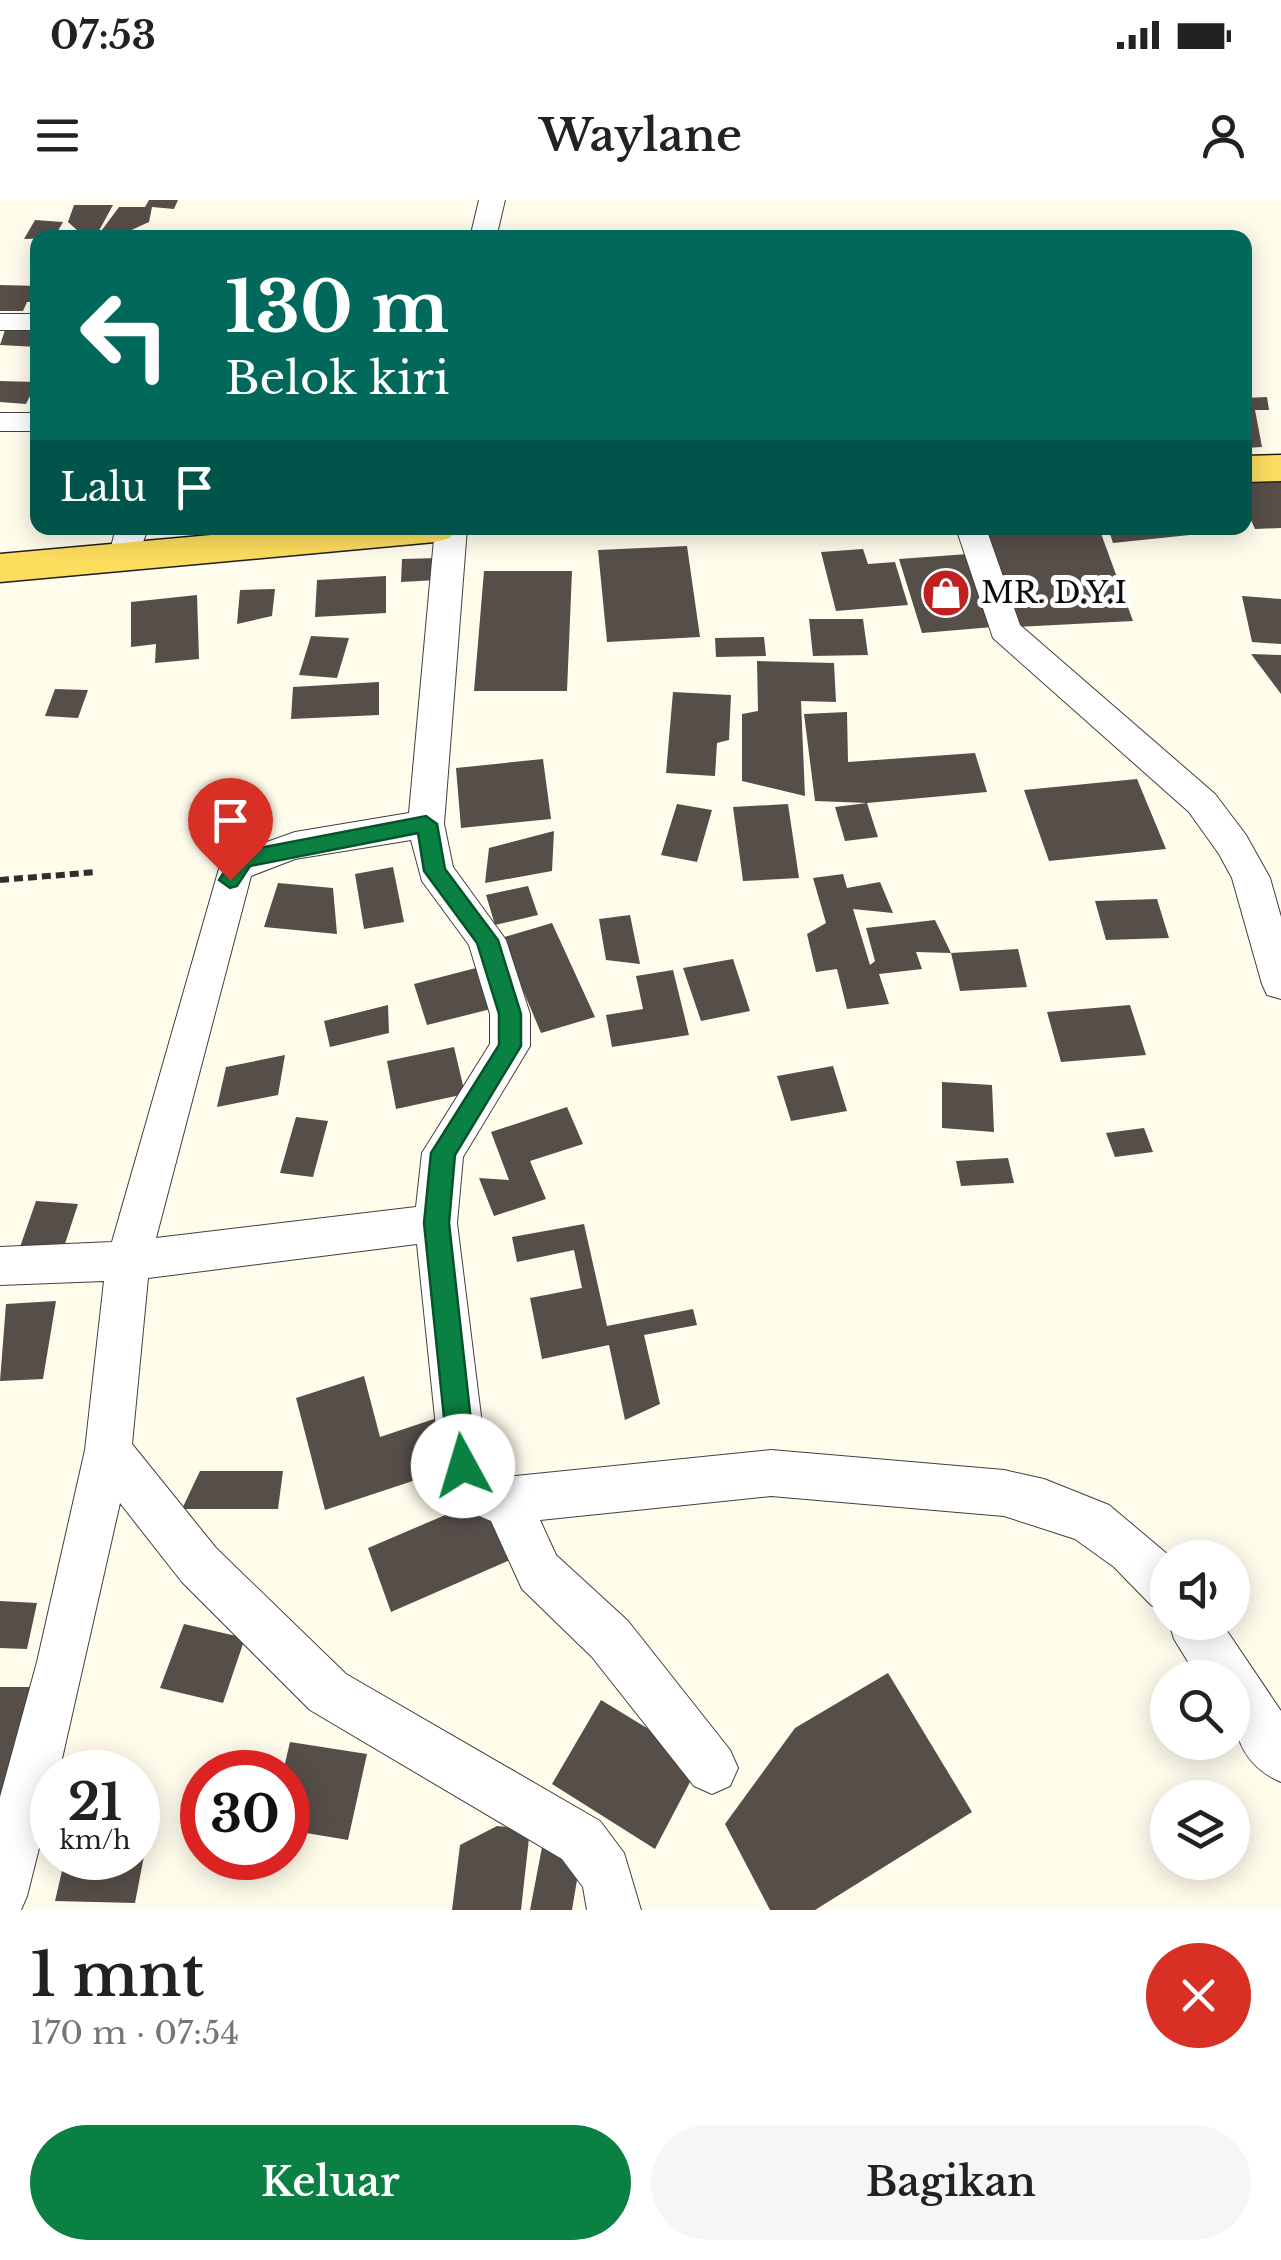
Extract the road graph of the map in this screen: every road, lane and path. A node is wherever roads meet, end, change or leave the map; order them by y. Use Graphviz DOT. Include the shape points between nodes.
graph roads {
  1 [pos="492,200"];
  2 [pos="485,230"];
  3 [pos="0,322"];
  4 [pos="30,322"];
  5 [pos="0,422"];
  6 [pos="30,422"];
  7 [pos="1281,468"];
  8 [pos="1252,469"];
  9 [pos="282,535"];
  10 [pos="450,535"];
  11 [pos="973,535"];
  12 [pos="128,542"];
  13 [pos="0,568"];
  14 [pos="426,824"];
  15 [pos="97,872"];
  16 [pos="0,880"];
  17 [pos="1281,984"];
  18 [pos="436,1223"];
  19 [pos="128,1261"];
  20 [pos="0,1266"];
  21 [pos="108,1450"];
  22 [pos="506,1500"];
  23 [pos="1150,1570"];
  24 [pos="1250,1710"];
  25 [pos="1281,1756"];
  26 [pos="712,1768"];
  27 [pos="0,1896"];
  28 [pos="614,1910"];
  1 -- 2 [label="street"];
  3 -- 4 [label="street"];
  5 -- 6 [label="street"];
  7 -- 8 [label="main road"];
  9 -- 12 [label="main road"];
  10 -- 14 [label="street"];
  11 -- 17 [label="street" via="1005,630 1202,802 1233,845 1251,878"];
  12 -- 13 [label="main road"];
  14 -- 18 [label="street" via="435,871 487,940 510,1014 510,1046 443,1153"];
  14 -- 19 [label="street" via="278,850 234,868"];
  15 -- 16 [label="path"];
  18 -- 19 [label="street"];
  18 -- 22 [label="street" via="463,1466 483,1496"];
  19 -- 20 [label="street"];
  19 -- 21 [label="street"];
  21 -- 27 [label="street" via="62,1662"];
  21 -- 28 [label="street" via="199,1565 328,1692 581,1840 601,1862"];
  22 -- 23 [label="street" via="771,1473 1004,1493 1092,1522"];
  22 -- 26 [label="street" via="539,1572 610,1639"];
  24 -- 25 [label="street"];
}
